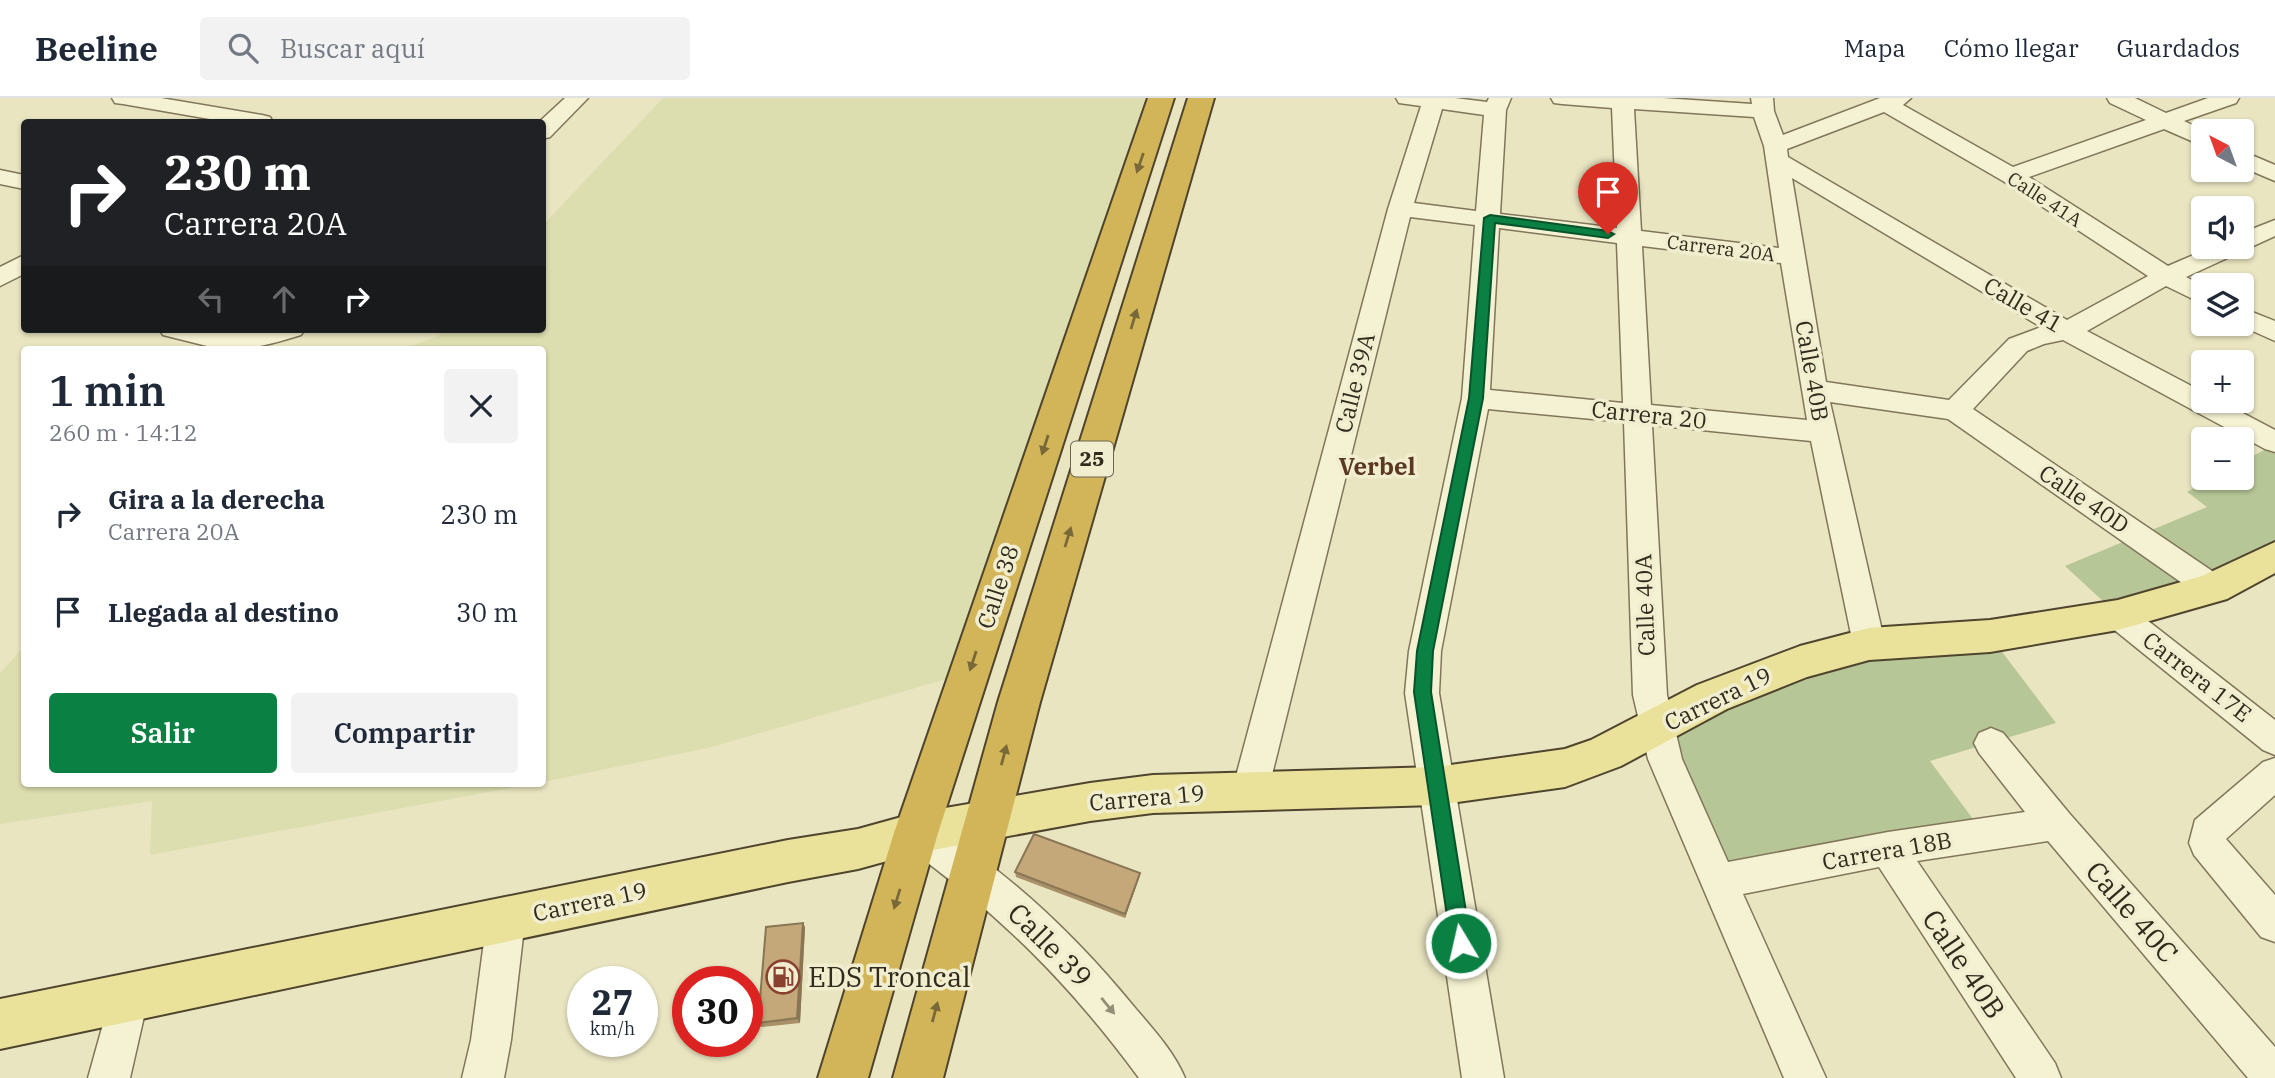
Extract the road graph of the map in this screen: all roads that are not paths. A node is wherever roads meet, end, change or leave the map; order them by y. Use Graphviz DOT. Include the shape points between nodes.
graph roads {
  1 [pos="123,98"];
  2 [pos="271,98"];
  3 [pos="578,98"];
  4 [pos="1161,98"];
  5 [pos="1201,98"];
  6 [pos="1562,98"];
  7 [pos="2118,98"];
  8 [pos="2228,98"];
  9 [pos="1425,100"];
  10 [pos="1623,101"];
  11 [pos="1893,101"];
  12 [pos="1498,104"];
  13 [pos="1762,104"];
  14 [pos="236,119"];
  15 [pos="249,119"];
  16 [pos="2165,121"];
  17 [pos="546,128"];
  18 [pos="2191,133"];
  19 [pos="1776,153"];
  20 [pos="2254,164"];
  21 [pos="2275,174"];
  22 [pos="2011,176"];
  23 [pos="0,177"];
  24 [pos="21,181"];
  25 [pos="1400,209"];
  26 [pos="1490,218"];
  27 [pos="2275,228"];
  28 [pos="2254,237"];
  29 [pos="1631,238"];
  30 [pos="1792,257"];
  31 [pos="2205,259"];
  32 [pos="21,265"];
  33 [pos="2166,276"];
  34 [pos="0,278"];
  35 [pos="0,288"];
  36 [pos="2191,290"];
  37 [pos="21,293"];
  38 [pos="2254,322"];
  39 [pos="2067,331"];
  40 [pos="2275,332"];
  41 [pos="189,333"];
  42 [pos="279,333"];
  43 [pos="1814,390"];
  44 [pos="1476,398"];
  45 [pos="1955,410"];
  46 [pos="1639,415"];
  47 [pos="1823,432"];
  48 [pos="2275,442"];
  49 [pos="2275,556"];
  50 [pos="2213,588"];
  51 [pos="2118,615"];
  52 [pos="1869,644"];
  53 [pos="1657,728"];
  54 [pos="2275,740"];
  55 [pos="1991,743"];
  56 [pos="2275,773"];
  57 [pos="1436,786"];
  58 [pos="1250,791"];
  59 [pos="986,821"];
  60 [pos="2056,824"];
  61 [pos="916,833"];
  62 [pos="1888,849"];
  63 [pos="972,873"];
  64 [pos="1719,881"];
  65 [pos="506,919"];
  66 [pos="2275,924"];
  67 [pos="128,999"];
  68 [pos="0,1024"];
  69 [pos="109,1078"];
  70 [pos="483,1078"];
  71 [pos="843,1078"];
  72 [pos="918,1078"];
  73 [pos="1164,1078"];
  74 [pos="1483,1078"];
  75 [pos="1805,1078"];
  76 [pos="2040,1078"];
  77 [pos="2275,1078"];
  1 -- 14 [label="street"];
  2 -- 15 [label="street"];
  3 -- 17 [label="street"];
  4 -- 61 [label="highway, Calle 38 / 25, one-way"];
  59 -- 5 [label="highway, 25, one-way"];
  6 -- 10 [label="street"];
  7 -- 16 [label="street"];
  8 -- 16 [label="street"];
  9 -- 12 [label="street"];
  9 -- 25 [label="street, Calle 39A"];
  10 -- 13 [label="street"];
  10 -- 29 [label="street, Calle 40A"];
  11 -- 19 [label="street"];
  11 -- 22 [label="street, Calle 41A"];
  12 -- 26 [label="street"];
  13 -- 19 [label="street, Calle 40B"];
  16 -- 18 [label="street"];
  16 -- 22 [label="street"];
  19 -- 30 [label="street, Calle 40B"];
  19 -- 39 [label="street, Calle 41"];
  20 -- 21 [label="street"];
  22 -- 33 [label="street, Calle 41A"];
  23 -- 24 [label="street"];
  25 -- 26 [label="street, Carrera 20A"];
  25 -- 58 [label="street, Calle 39A"];
  26 -- 29 [label="street, Carrera 20A"];
  26 -- 44 [label="street"];
  27 -- 28 [label="street"];
  29 -- 30 [label="street, Carrera 20A"];
  29 -- 46 [label="street, Calle 40A"];
  30 -- 43 [label="street, Calle 40B"];
  31 -- 33 [label="street"];
  32 -- 34 [label="street"];
  33 -- 36 [label="street, Calle 41A"];
  33 -- 39 [label="street"];
  35 -- 37 [label="street"];
  38 -- 40 [label="street"];
  39 -- 45 [label="street" via="2018,345"];
  39 -- 48 [label="street, Calle 41"];
  41 -- 42 [label="street" via="226,342"];
  43 -- 45 [label="street"];
  43 -- 47 [label="street, Calle 40B"];
  44 -- 46 [label="street, Carrera 20"];
  44 -- 57 [label="street" via="1425,651 1422,692"];
  45 -- 50 [label="street, Calle 40D"];
  46 -- 47 [label="street, Carrera 20"];
  46 -- 53 [label="street, Calle 40A" via="1647,664"];
  47 -- 52 [label="street, Calle 40B"];
  49 -- 50 [label="main road, Carrera 19"];
  50 -- 51 [label="main road, Carrera 19"];
  51 -- 52 [label="main road, Carrera 19" via="1990,636"];
  51 -- 54 [label="street, Carrera 17E"];
  52 -- 53 [label="main road, Carrera 19" via="1757,678"];
  53 -- 57 [label="main road, Carrera 19" via="1565,768"];
  53 -- 64 [label="street, Calle 40A" via="1665,760"];
  55 -- 60 [label="street, Calle 40C"];
  56 -- 66 [label="street" via="2208,832 2207,843"];
  57 -- 58 [label="main road, Carrera 19"];
  57 -- 74 [label="street"];
  58 -- 59 [label="main road, Carrera 19" via="1153,794"];
  59 -- 61 [label="main road, Carrera 19"];
  59 -- 63 [label="highway, 25"];
  60 -- 62 [label="street, Carrera 18B"];
  60 -- 77 [label="street, Calle 40C"];
  61 -- 63 [label="street, Calle 39"];
  61 -- 65 [label="main road, Carrera 19" via="858,849"];
  61 -- 71 [label="highway, Calle 38 / 25, one-way"];
  62 -- 64 [label="street, Carrera 18B"];
  62 -- 76 [label="street, Calle 40B"];
  72 -- 63 [label="highway, 25, one-way"];
  63 -- 73 [label="street, Calle 39, one-way" via="1065,958"];
  64 -- 75 [label="street, Calle 40A"];
  65 -- 67 [label="main road, Carrera 19"];
  65 -- 70 [label="street"];
  67 -- 68 [label="main road, Carrera 19"];
  67 -- 69 [label="street"];
}
